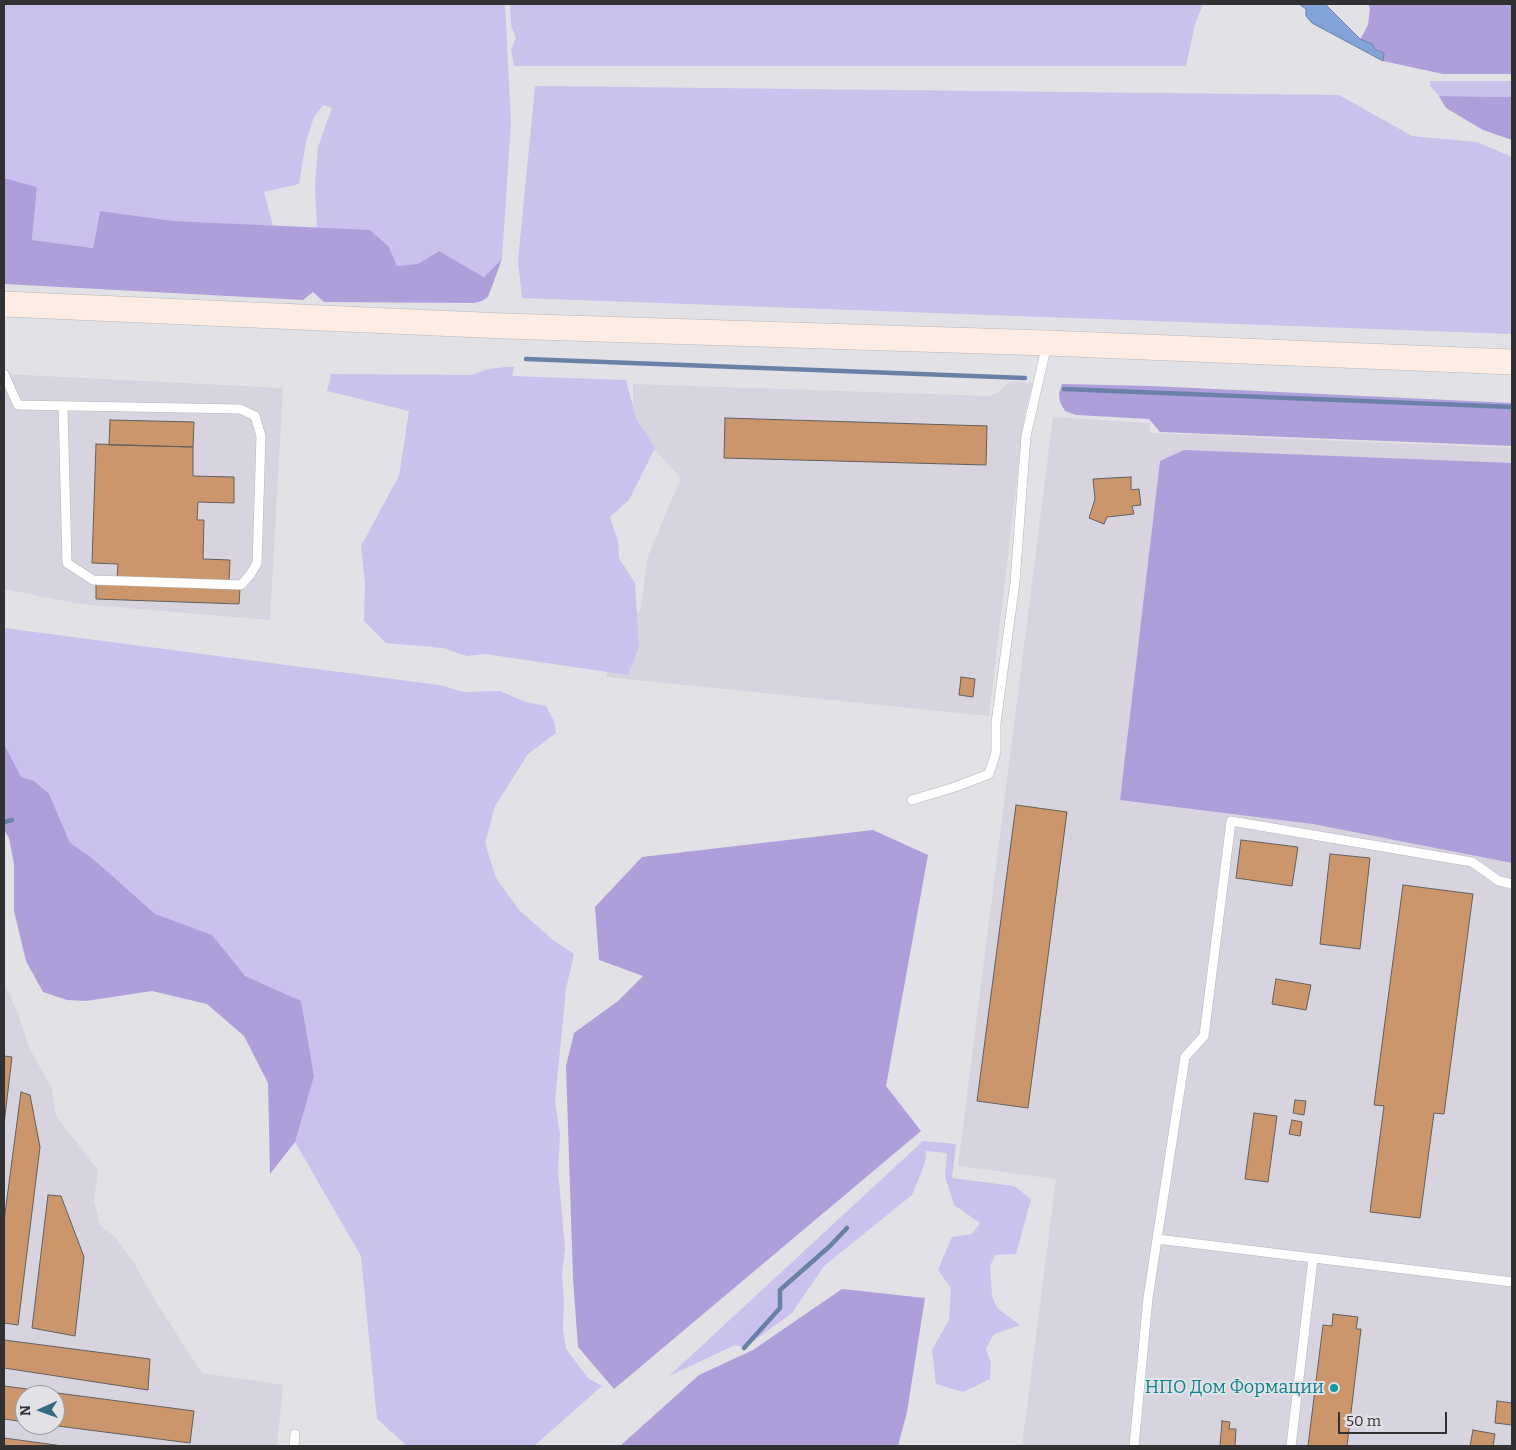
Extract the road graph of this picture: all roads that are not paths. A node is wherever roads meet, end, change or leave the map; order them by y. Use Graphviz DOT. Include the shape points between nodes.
graph roads {
  1 [pos="4,304"];
  2 [pos="1047,343"];
  3 [pos="1512,362"];
  4 [pos="4,374"];
  5 [pos="63,407"];
  6 [pos="912,800"];
  7 [pos="1512,884"];
  8 [pos="1157,1239"];
  9 [pos="1313,1259"];
  10 [pos="1512,1282"];
  11 [pos="295,1434"];
  12 [pos="294,1446"];
  13 [pos="1134,1446"];
  14 [pos="1291,1446"];
  1 -- 2 [label="main road" via="504,326"];
  2 -- 3 [label="main road"];
  2 -- 6 [label="lane" via="1026,436 1015,582 996,723 996,752 989,774"];
  4 -- 5 [label="lane" via="18,406"];
  5 -- 5 [label="lane" via="67,563 93,580 241,585 257,563 261,436 255,416 240,409"];
  7 -- 8 [label="lane" via="1500,881 1472,862 1230,821 1204,1036 1185,1057"];
  8 -- 9 [label="lane"];
  8 -- 13 [label="lane"];
  9 -- 10 [label="lane"];
  9 -- 14 [label="lane"];
  11 -- 12 [label="lane"];
}
